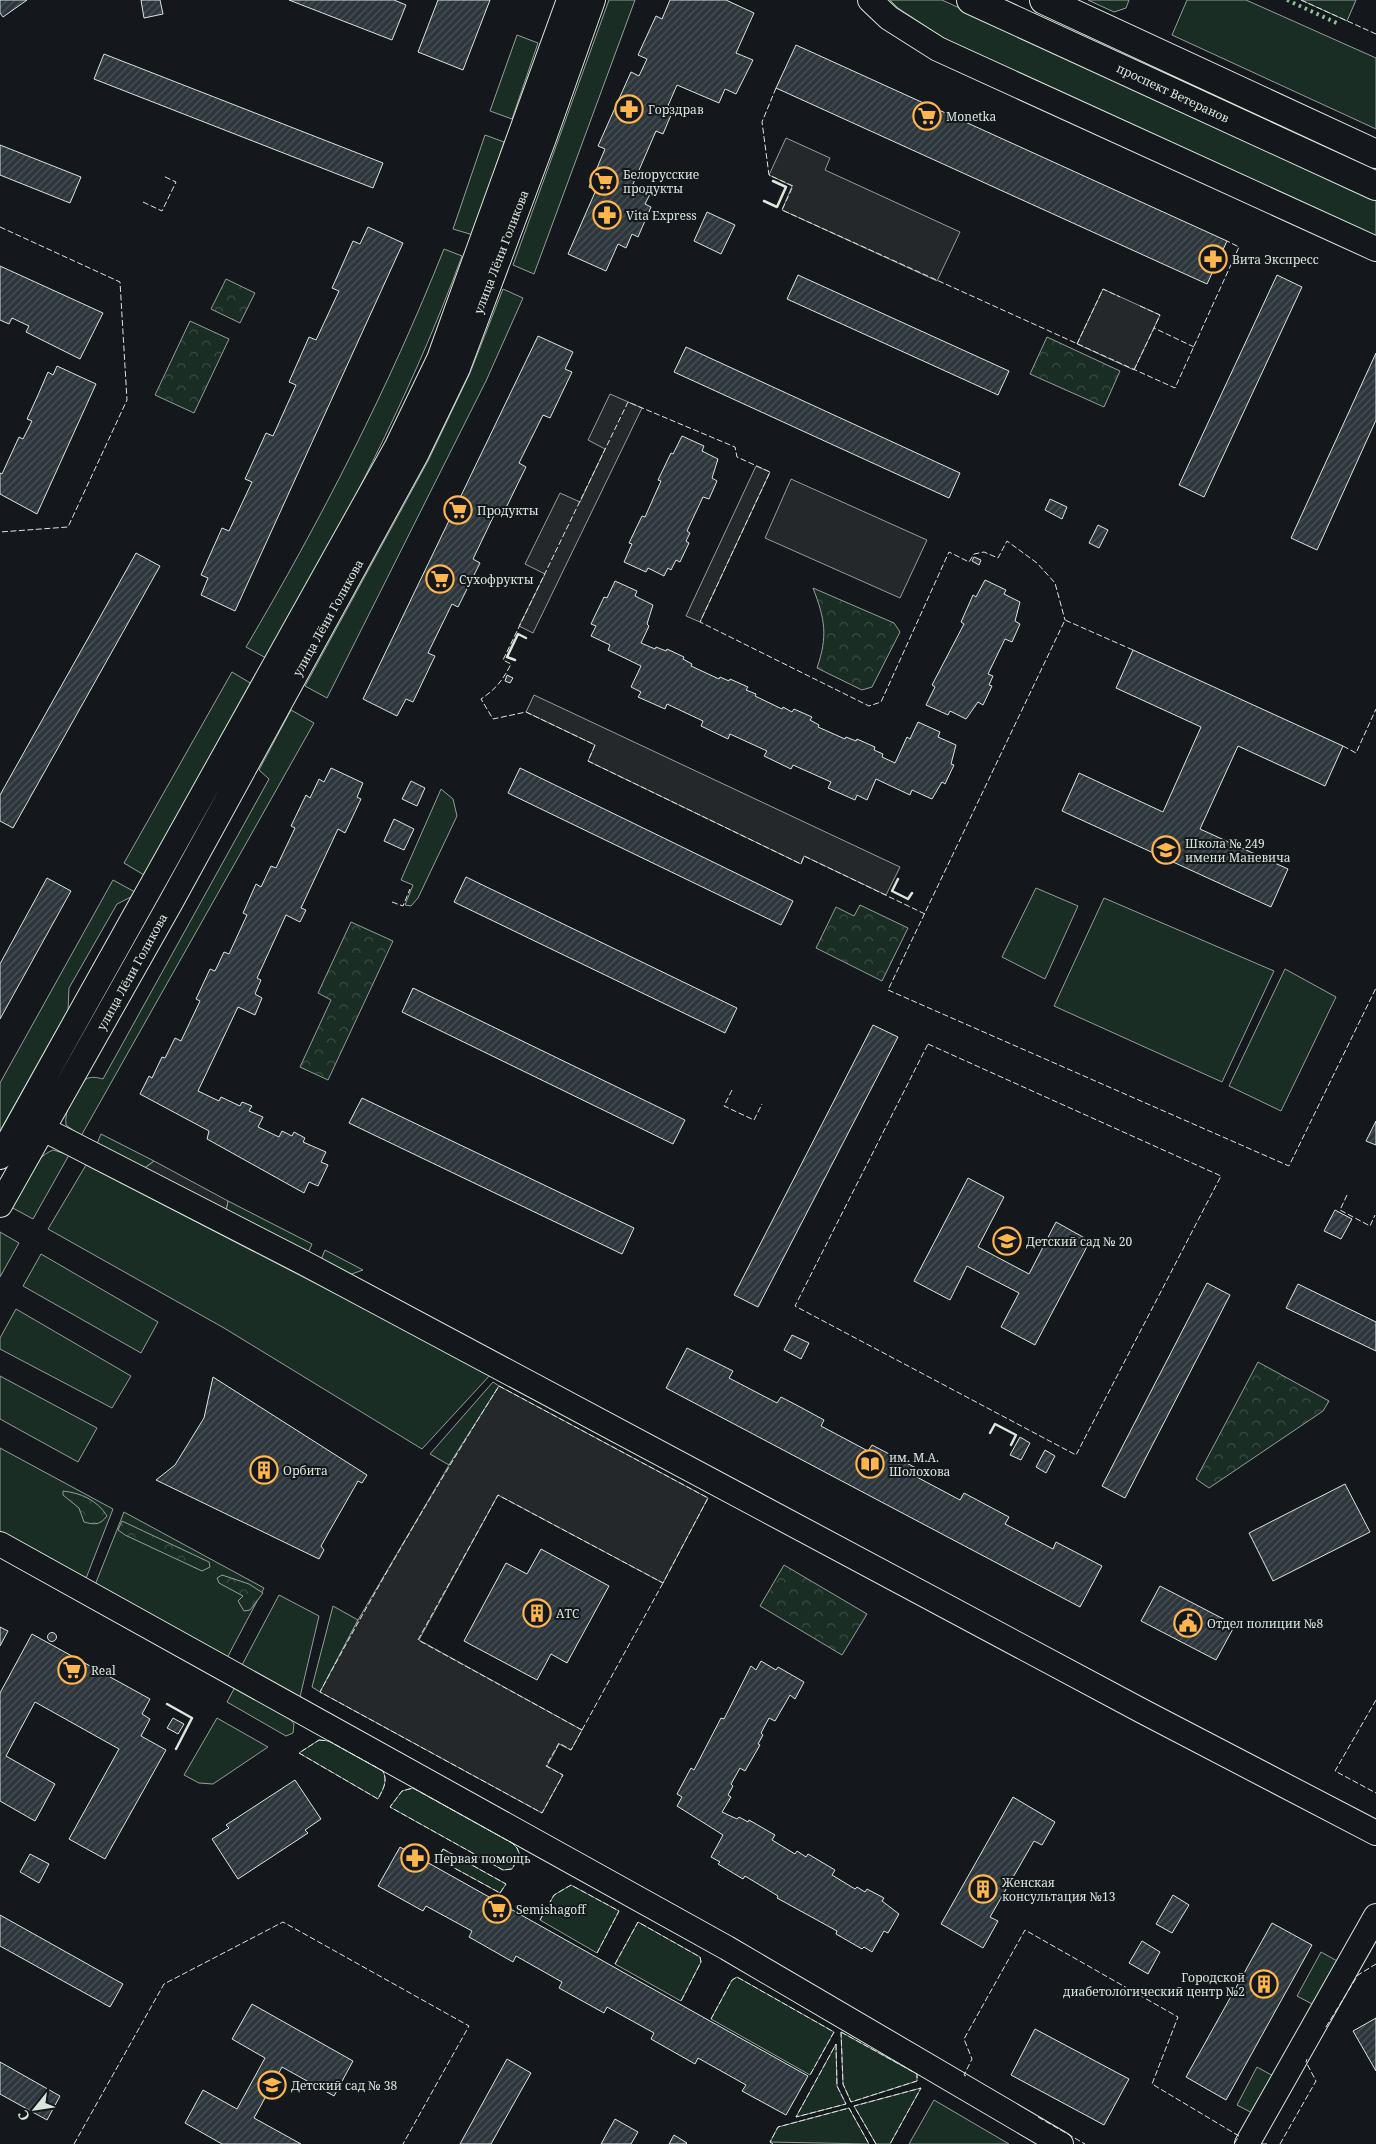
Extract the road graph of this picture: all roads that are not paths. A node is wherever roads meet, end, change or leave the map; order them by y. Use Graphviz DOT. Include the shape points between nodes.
graph roads {
  1 [pos="569,0"];
  2 [pos="593,0"];
  3 [pos="870,0"];
  4 [pos="971,0"];
  5 [pos="1044,0"];
  6 [pos="1376,154"];
  7 [pos="1376,186"];
  8 [pos="1376,249"];
  9 [pos="22,1118"];
  10 [pos="43,1129"];
  11 [pos="0,1157"];
  12 [pos="0,1205"];
  13 [pos="0,1544"];
  14 [pos="1376,1833"];
  15 [pos="1376,1916"];
  16 [pos="1061,2144"];
  17 [pos="1247,2144"];
  1 -- 9 [label="street, улица Лёни Голикова" via="439,359 401,437"];
  2 -- 10 [label="street, улица Лёни Голикова" via="458,368 416,455"];
  3 -- 8 [label="street" via="889,18 938,49"];
  4 -- 7 [label="main road, проспект Ветеранов"];
  5 -- 6 [label="main road"];
  9 -- 10 [label="street"];
  9 -- 11 [label="street, улица Лёни Голикова"];
  10 -- 12 [label="street, улица Лёни Голикова"];
  10 -- 14 [label="street" via="308,1265 1142,1712"];
  13 -- 16 [label="street" via="727,1948"];
  15 -- 17 [label="street"];
}
